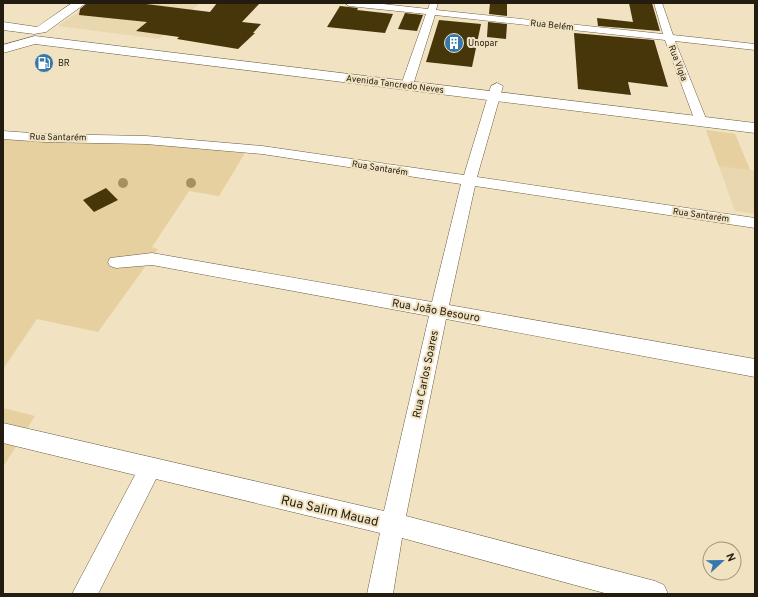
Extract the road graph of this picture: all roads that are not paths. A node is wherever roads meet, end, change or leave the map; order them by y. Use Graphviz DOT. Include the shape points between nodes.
graph roads {
  1 [pos="80,3"];
  2 [pos="349,3"];
  3 [pos="658,3"];
  4 [pos="432,7"];
  5 [pos="3,26"];
  6 [pos="32,35"];
  7 [pos="3,36"];
  8 [pos="669,38"];
  9 [pos="755,47"];
  10 [pos="3,49"];
  11 [pos="409,80"];
  12 [pos="496,91"];
  13 [pos="699,115"];
  14 [pos="755,116"];
  15 [pos="755,128"];
  16 [pos="3,135"];
  17 [pos="469,181"];
  18 [pos="755,224"];
  19 [pos="116,262"];
  20 [pos="439,310"];
  21 [pos="755,368"];
  22 [pos="3,433"];
  23 [pos="150,468"];
  24 [pos="392,524"];
  25 [pos="85,594"];
  26 [pos="380,594"];
  27 [pos="655,594"];
  1 -- 6 [label="street"];
  2 -- 4 [label="street, Rua Belém"];
  3 -- 8 [label="street, Rua Vigia"];
  4 -- 8 [label="street, Rua Belém"];
  4 -- 11 [label="street"];
  5 -- 6 [label="street, Avenida Tancredo Neves"];
  6 -- 7 [label="street, Avenida Tancredo Neves"];
  6 -- 10 [label="street"];
  6 -- 11 [label="street, Avenida Tancredo Neves"];
  8 -- 9 [label="street, Rua Belém"];
  8 -- 13 [label="street, Rua Vigia"];
  11 -- 12 [label="street, Avenida Tancredo Neves"];
  12 -- 13 [label="street, Avenida Tancredo Neves"];
  12 -- 17 [label="street, Rua Carlos Soares"];
  13 -- 14 [label="street, Avenida Tancredo Neves"];
  13 -- 15 [label="street, Avenida Tancredo Neves"];
  16 -- 17 [label="street, Rua Santarém" via="146,140 262,150"];
  17 -- 18 [label="street, Rua Santarém"];
  17 -- 20 [label="street, Rua Carlos Soares"];
  19 -- 20 [label="street, Rua João Besouro" via="152,259"];
  20 -- 21 [label="street, Rua João Besouro"];
  20 -- 24 [label="street, Rua Carlos Soares"];
  22 -- 23 [label="street, Rua Salim Mauad"];
  23 -- 24 [label="street, Rua Salim Mauad"];
  23 -- 25 [label="street"];
  24 -- 26 [label="street, Rua Carlos Soares"];
  24 -- 27 [label="street, Rua Salim Mauad"];
}
